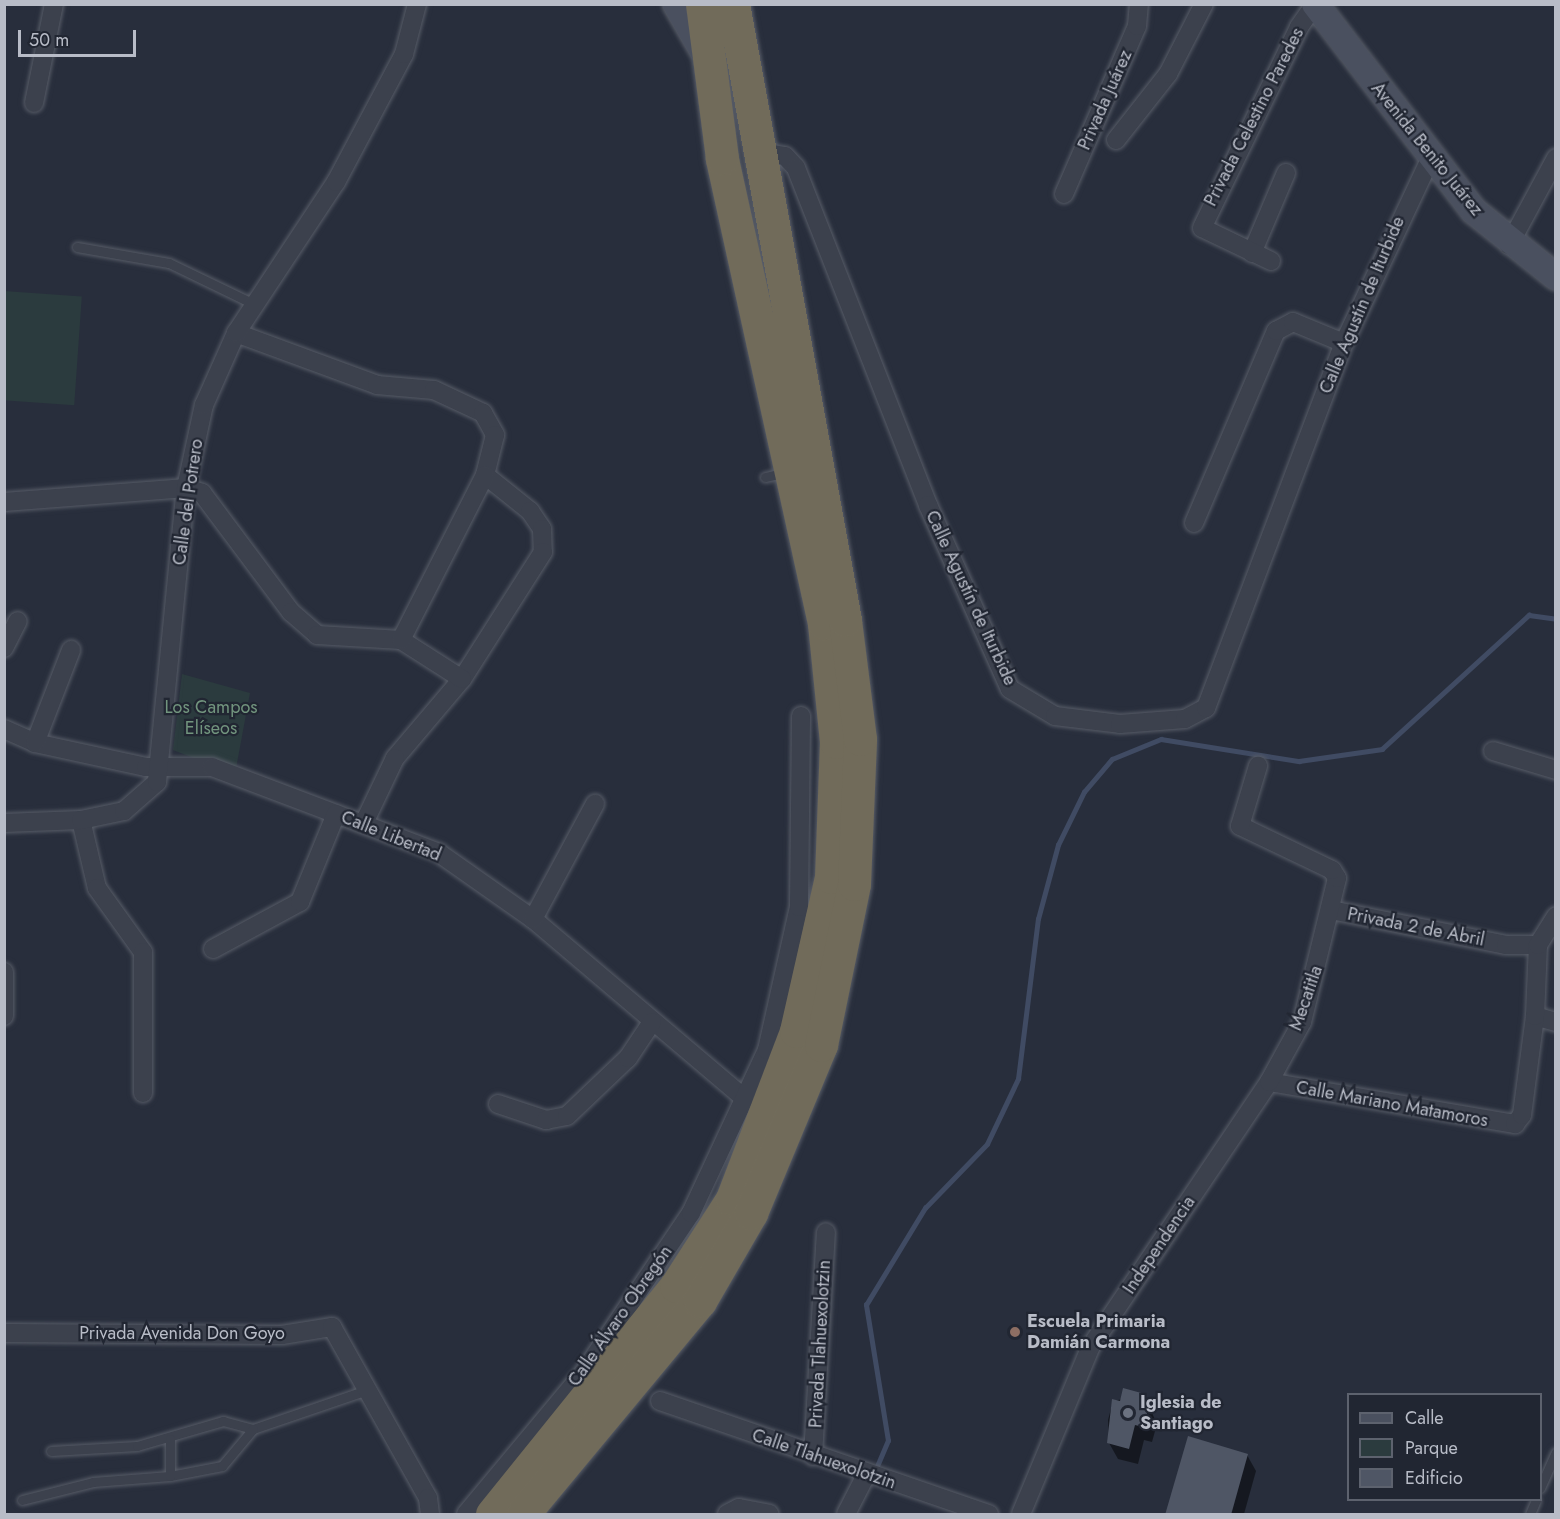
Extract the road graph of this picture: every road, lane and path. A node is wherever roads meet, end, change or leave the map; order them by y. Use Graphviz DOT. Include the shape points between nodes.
graph roads {
  1 [pos="54,4"];
  2 [pos="417,4"];
  3 [pos="676,4"];
  4 [pos="702,4"];
  5 [pos="733,4"];
  6 [pos="1139,4"];
  7 [pos="1204,4"];
  8 [pos="1315,4"];
  9 [pos="711,64"];
  10 [pos="34,102"];
  11 [pos="1116,140"];
  12 [pos="762,152"];
  13 [pos="1556,158"];
  14 [pos="1430,159"];
  15 [pos="1286,173"];
  16 [pos="1064,194"];
  17 [pos="1509,245"];
  18 [pos="77,247"];
  19 [pos="1252,253"];
  20 [pos="1271,261"];
  21 [pos="1556,277"];
  22 [pos="254,304"];
  23 [pos="236,333"];
  24 [pos="1344,344"];
  25 [pos="485,475"];
  26 [pos="186,488"];
  27 [pos="4,502"];
  28 [pos="1194,523"];
  29 [pos="18,621"];
  30 [pos="401,640"];
  31 [pos="4,648"];
  32 [pos="71,650"];
  33 [pos="462,679"];
  34 [pos="801,716"];
  35 [pos="4,729"];
  36 [pos="35,743"];
  37 [pos="1493,751"];
  38 [pos="1258,766"];
  39 [pos="162,769"];
  40 [pos="1556,770"];
  41 [pos="595,804"];
  42 [pos="336,814"];
  43 [pos="81,820"];
  44 [pos="4,823"];
  45 [pos="364,823"];
  46 [pos="1331,910"];
  47 [pos="533,919"];
  48 [pos="1554,920"];
  49 [pos="1538,945"];
  50 [pos="213,949"];
  51 [pos="4,972"];
  52 [pos="4,1016"];
  53 [pos="1535,1016"];
  54 [pos="652,1022"];
  55 [pos="1556,1022"];
  56 [pos="1269,1082"];
  57 [pos="143,1093"];
  58 [pos="743,1097"];
  59 [pos="498,1104"];
  60 [pos="826,1232"];
  61 [pos="4,1333"];
  62 [pos="367,1390"];
  63 [pos="660,1401"];
  64 [pos="253,1429"];
  65 [pos="170,1438"];
  66 [pos="51,1451"];
  67 [pos="1556,1452"];
  68 [pos="813,1456"];
  69 [pos="866,1475"];
  70 [pos="170,1476"];
  71 [pos="1542,1484"];
  72 [pos="22,1500"];
  73 [pos="1536,1501"];
  74 [pos="431,1512"];
  75 [pos="465,1515"];
  76 [pos="492,1515"];
  77 [pos="524,1515"];
  78 [pos="727,1515"];
  79 [pos="769,1515"];
  80 [pos="846,1515"];
  81 [pos="989,1515"];
  82 [pos="1021,1515"];
  83 [pos="1530,1515"];
  1 -- 10 [label="street"];
  2 -- 22 [label="street, Calle del Potrero" via="404,54 336,182"];
  3 -- 9 [label="main road" via="693,41"];
  4 -- 9 [label="highway"];
  5 -- 12 [label="highway"];
  6 -- 16 [label="street, Privada Juárez" via="1137,26"];
  7 -- 11 [label="street" via="1168,74"];
  8 -- 14 [label="main road, Avenida Benito Juárez"];
  8 -- 19 [label="street, Privada Celestino Paredes" via="1299,27 1204,216 1202,228 1209,236"];
  9 -- 76 [label="highway" via="722,158 779,474 824,623 836,742 831,876 796,1031 732,1199 676,1286"];
  12 -- 24 [label="street, Calle Agustín de Iturbide" via="785,156 796,168 928,505 1010,689 1055,716 1120,724 1185,719 1206,708"];
  12 -- 77 [label="highway" via="831,531 860,739 854,884 821,1045 794,1119 751,1213 706,1291"];
  13 -- 17 [label="street"];
  14 -- 17 [label="main road, Avenida Benito Juárez"];
  14 -- 24 [label="street, Calle Agustín de Iturbide"];
  15 -- 19 [label="street"];
  17 -- 21 [label="main road, Avenida Benito Juárez"];
  18 -- 22 [label="lane" via="169,263"];
  19 -- 20 [label="street, Privada Celestino Paredes"];
  22 -- 23 [label="street, Calle del Potrero"];
  23 -- 25 [label="street" via="377,385 434,390 483,413 495,435"];
  23 -- 26 [label="street, Calle del Potrero" via="204,405"];
  24 -- 28 [label="street" via="1293,322 1276,331"];
  25 -- 30 [label="street"];
  25 -- 33 [label="street" via="530,511 542,529 543,552"];
  26 -- 27 [label="street"];
  26 -- 30 [label="street" via="202,493 291,612 317,635"];
  26 -- 39 [label="street, Calle del Potrero"];
  29 -- 31 [label="street"];
  30 -- 33 [label="street"];
  32 -- 36 [label="street"];
  33 -- 45 [label="street" via="395,758"];
  34 -- 58 [label="street, Calle Álvaro Obregón" via="799,907 767,1050"];
  35 -- 36 [label="street, Calle Libertad"];
  36 -- 39 [label="street, Calle Libertad"];
  37 -- 40 [label="street"];
  38 -- 46 [label="street, Privada 2 de Abril" via="1240,826 1336,873"];
  39 -- 42 [label="street, Calle Libertad" via="212,766"];
  39 -- 43 [label="street" via="134,804"];
  41 -- 47 [label="street"];
  42 -- 45 [label="street, Calle Libertad"];
  42 -- 50 [label="street" via="300,902"];
  43 -- 44 [label="street"];
  43 -- 57 [label="street" via="97,888 143,951"];
  45 -- 47 [label="street, Calle Libertad" via="439,853"];
  46 -- 49 [label="street, Privada 2 de Abril" via="1506,945"];
  46 -- 56 [label="street, Mecatitla" via="1302,1023"];
  47 -- 54 [label="street, Calle Libertad"];
  48 -- 49 [label="street"];
  49 -- 53 [label="street"];
  51 -- 52 [label="street"];
  53 -- 55 [label="street"];
  53 -- 56 [label="street, Calle Mariano Matamoros" via="1522,1115 1515,1124"];
  54 -- 58 [label="street, Calle Libertad"];
  54 -- 59 [label="street" via="628,1059 567,1116 546,1120"];
  56 -- 82 [label="street, Independencia" via="1090,1346"];
  58 -- 75 [label="street, Calle Álvaro Obregón" via="691,1213 585,1376"];
  60 -- 68 [label="street, Privada Tlahuexolotzin"];
  61 -- 62 [label="street, Privada Avenida Don Goyo" via="282,1335 332,1327"];
  62 -- 64 [label="lane"];
  62 -- 74 [label="street, Privada Avenida Don Goyo"];
  63 -- 68 [label="street, Calle Tlahuexolotzin"];
  64 -- 65 [label="lane" via="223,1421"];
  64 -- 70 [label="lane" via="222,1466"];
  65 -- 66 [label="lane" via="137,1446"];
  65 -- 70 [label="lane"];
  67 -- 71 [label="lane"];
  68 -- 69 [label="street, Calle Tlahuexolotzin"];
  69 -- 80 [label="street"];
  69 -- 81 [label="street, Calle Tlahuexolotzin"];
  70 -- 72 [label="lane" via="93,1482"];
  73 -- 83 [label="lane"];
  78 -- 79 [label="street" via="739,1508"];
}
